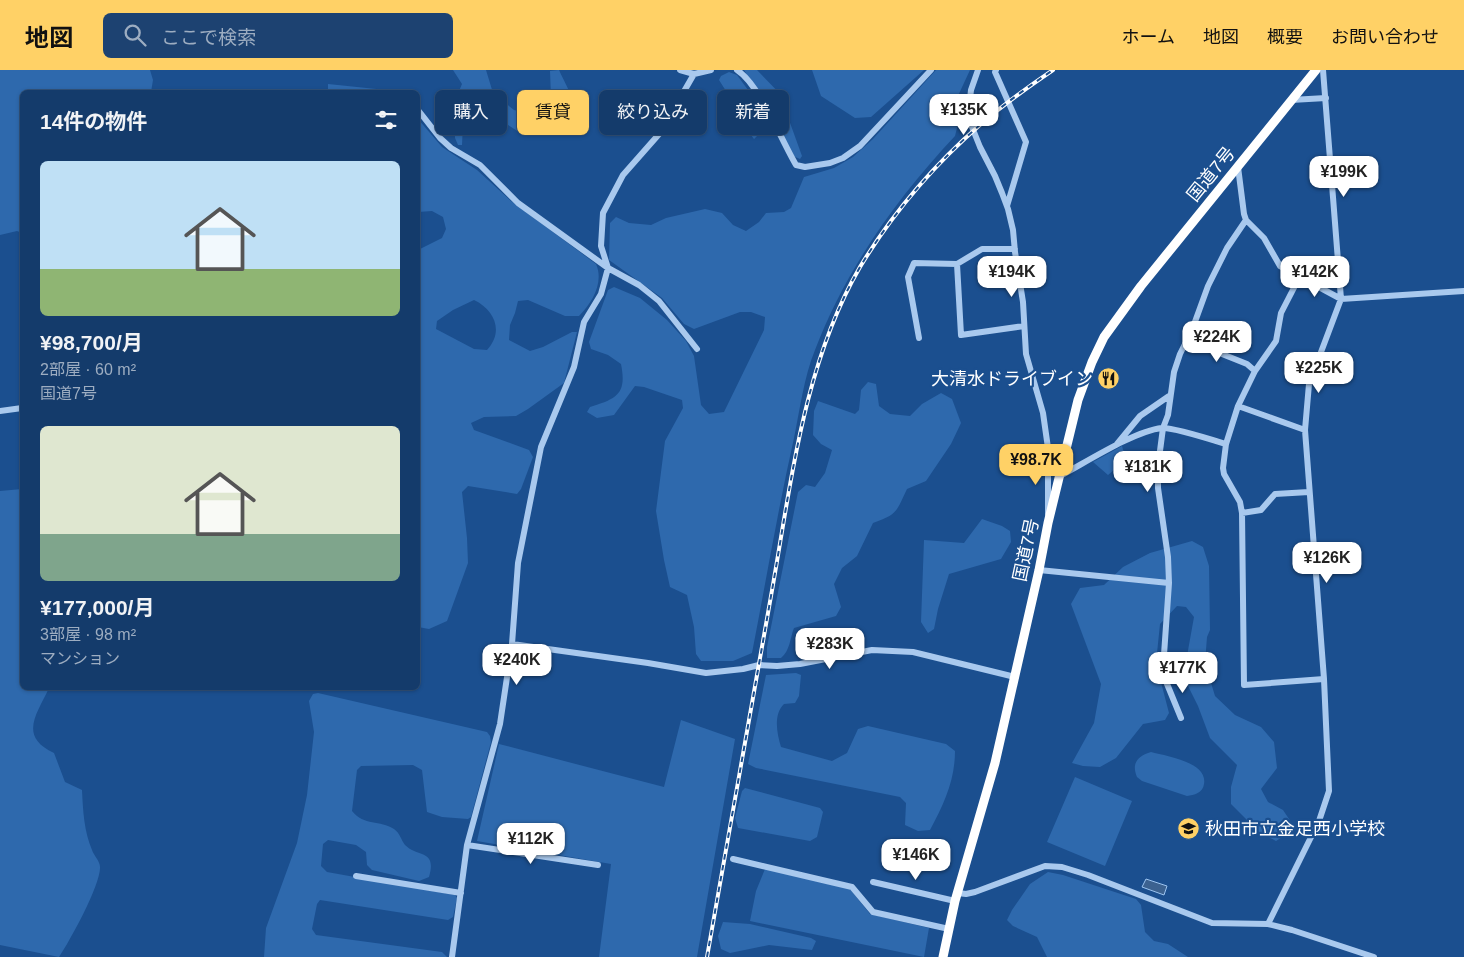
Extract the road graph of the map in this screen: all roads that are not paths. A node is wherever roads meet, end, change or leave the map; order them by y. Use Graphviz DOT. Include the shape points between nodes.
graph roads {
  1 [pos="680,70"];
  2 [pos="711,70"];
  3 [pos="736,70"];
  4 [pos="931,70"];
  5 [pos="978,70"];
  6 [pos="996,70"];
  7 [pos="1316,70"];
  8 [pos="1323,70"];
  9 [pos="694,74"];
  10 [pos="1326,98"];
  11 [pos="1291,100"];
  12 [pos="420,113"];
  13 [pos="1238,167"];
  14 [pos="1007,206"];
  15 [pos="1246,220"];
  16 [pos="1015,249"];
  17 [pos="957,264"];
  18 [pos="608,268"];
  19 [pos="1299,278"];
  20 [pos="1464,291"];
  21 [pos="1340,299"];
  22 [pos="1024,326"];
  23 [pos="919,338"];
  24 [pos="1187,340"];
  25 [pos="697,349"];
  26 [pos="1255,371"];
  27 [pos="1169,396"];
  28 [pos="1238,406"];
  29 [pos="20,408"];
  30 [pos="0,411"];
  31 [pos="1163,428"];
  32 [pos="1305,430"];
  33 [pos="1226,444"];
  34 [pos="1116,446"];
  35 [pos="1060,476"];
  36 [pos="1309,492"];
  37 [pos="1242,513"];
  38 [pos="1048,523"];
  39 [pos="1039,570"];
  40 [pos="1169,583"];
  41 [pos="512,644"];
  42 [pos="1015,677"];
  43 [pos="1324,678"];
  44 [pos="1181,718"];
  45 [pos="467,845"];
  46 [pos="733,859"];
  47 [pos="598,865"];
  48 [pos="356,876"];
  49 [pos="873,882"];
  50 [pos="461,893"];
  51 [pos="956,897"];
  52 [pos="1268,924"];
  53 [pos="949,929"];
  54 [pos="452,957"];
  55 [pos="943,957"];
  56 [pos="1374,957"];
  1 -- 9 [label="street"];
  2 -- 9 [label="street"];
  3 -- 4 [label="street" via="747,78 796,166 805,167 830,163 860,146"];
  5 -- 14 [label="street" via="971,90 968,117"];
  6 -- 14 [label="street" via="1026,142"];
  7 -- 11 [label="highway, 国道7号"];
  8 -- 10 [label="street"];
  9 -- 18 [label="street" via="660,132 623,175 603,214 601,246"];
  10 -- 11 [label="street"];
  10 -- 21 [label="street"];
  11 -- 13 [label="highway, 国道7号"];
  12 -- 18 [label="street" via="451,148 480,165 518,203"];
  13 -- 15 [label="street"];
  13 -- 35 [label="highway, 国道7号" via="1141,286 1104,337 1078,400"];
  14 -- 16 [label="street"];
  15 -- 19 [label="street" via="1264,238 1280,266"];
  15 -- 24 [label="street" via="1227,248"];
  16 -- 17 [label="street" via="982,249"];
  16 -- 22 [label="street"];
  17 -- 22 [label="street" via="961,335"];
  17 -- 23 [label="street" via="914,263 908,277"];
  18 -- 25 [label="street" via="639,285 659,301"];
  18 -- 41 [label="street" via="601,294 584,322 574,367 541,447 518,563"];
  19 -- 21 [label="street"];
  19 -- 26 [label="street" via="1281,313 1276,341"];
  20 -- 21 [label="street"];
  21 -- 32 [label="street" via="1309,384"];
  22 -- 38 [label="street" via="1026,354 1043,413 1048,448"];
  24 -- 26 [label="street" via="1247,364"];
  24 -- 27 [label="street" via="1174,372"];
  26 -- 28 [label="street"];
  27 -- 31 [label="street" via="1168,415"];
  27 -- 34 [label="street" via="1140,416"];
  28 -- 32 [label="street"];
  28 -- 33 [label="street"];
  29 -- 30 [label="street"];
  31 -- 33 [label="street"];
  31 -- 34 [label="street"];
  31 -- 40 [label="street" via="1158,488"];
  32 -- 36 [label="street"];
  33 -- 37 [label="street" via="1224,474 1240,502"];
  34 -- 35 [label="street"];
  35 -- 38 [label="highway, 国道7号"];
  36 -- 37 [label="street" via="1275,494 1260,510"];
  36 -- 43 [label="street"];
  37 -- 43 [label="street" via="1244,685"];
  38 -- 39 [label="highway, 国道7号"];
  39 -- 40 [label="street"];
  39 -- 42 [label="highway, 国道7号"];
  40 -- 44 [label="street" via="1163,669"];
  41 -- 42 [label="street" via="706,673 759,665 800,664 872,650 913,652"];
  41 -- 45 [label="street" via="500,724"];
  42 -- 51 [label="highway, 国道7号" via="995,763"];
  43 -- 52 [label="street" via="1329,791 1319,821"];
  45 -- 47 [label="street"];
  45 -- 50 [label="street"];
  46 -- 53 [label="street" via="852,887 873,912"];
  48 -- 50 [label="street"];
  49 -- 51 [label="street"];
  50 -- 54 [label="street"];
  51 -- 52 [label="street" via="1045,866 1062,866 1212,924"];
  51 -- 53 [label="highway, 国道7号"];
  52 -- 56 [label="street"];
  53 -- 55 [label="highway, 国道7号"];
}
